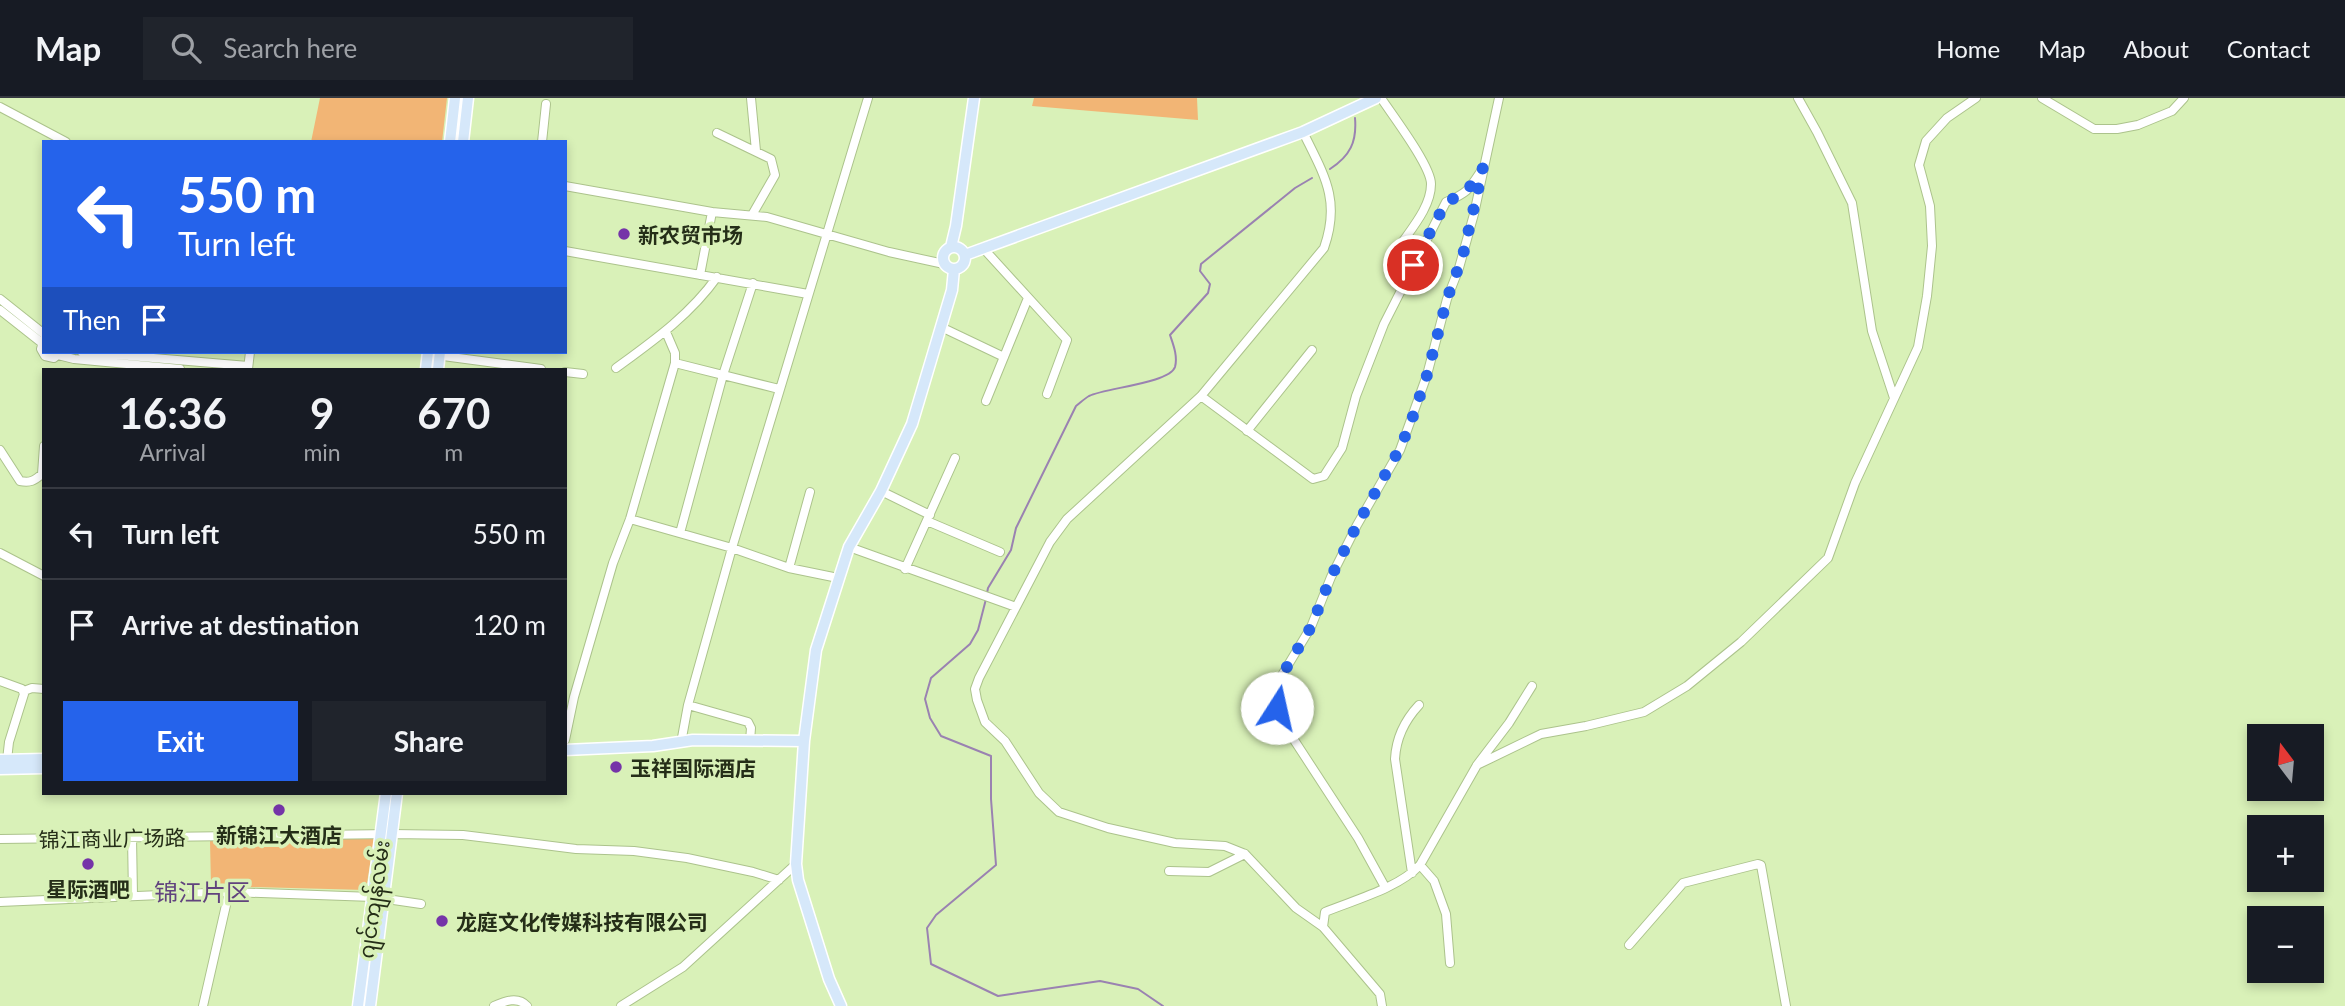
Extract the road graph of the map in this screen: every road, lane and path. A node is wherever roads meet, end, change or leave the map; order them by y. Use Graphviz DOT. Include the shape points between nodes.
graph roads {
  1 [pos="455,98"];
  2 [pos="468,98"];
  3 [pos="751,98"];
  4 [pos="868,98"];
  5 [pos="974,98"];
  6 [pos="1376,98"];
  7 [pos="1381,98"];
  8 [pos="1499,98"];
  9 [pos="1798,98"];
  10 [pos="1976,98"];
  11 [pos="2042,98"];
  12 [pos="2184,98"];
  13 [pos="1364,102"];
  14 [pos="546,104"];
  15 [pos="0,107"];
  16 [pos="452,126"];
  17 [pos="465,127"];
  18 [pos="717,132"];
  19 [pos="1303,132"];
  20 [pos="62,140"];
  21 [pos="450,140"];
  22 [pos="463,140"];
  23 [pos="542,140"];
  24 [pos="756,152"];
  25 [pos="1483,168"];
  26 [pos="567,186"];
  27 [pos="712,212"];
  28 [pos="752,215"];
  29 [pos="825,233"];
  30 [pos="951,247"];
  31 [pos="1399,247"];
  32 [pos="983,248"];
  33 [pos="567,251"];
  34 [pos="965,255"];
  35 [pos="949,267"];
  36 [pos="700,275"];
  37 [pos="717,277"];
  38 [pos="753,283"];
  39 [pos="808,293"];
  40 [pos="1028,298"];
  41 [pos="0,299"];
  42 [pos="0,310"];
  43 [pos="941,327"];
  44 [pos="666,332"];
  45 [pos="42,338"];
  46 [pos="42,338"];
  47 [pos="1312,350"];
  48 [pos="103,354"];
  49 [pos="441,354"];
  50 [pos="55,355"];
  51 [pos="1004,357"];
  52 [pos="675,363"];
  53 [pos="169,368"];
  54 [pos="248,368"];
  55 [pos="534,368"];
  56 [pos="616,368"];
  57 [pos="567,372"];
  58 [pos="583,374"];
  59 [pos="723,375"];
  60 [pos="779,390"];
  61 [pos="1047,394"];
  62 [pos="1201,396"];
  63 [pos="1894,398"];
  64 [pos="986,401"];
  65 [pos="1247,431"];
  66 [pos="0,450"];
  67 [pos="955,458"];
  68 [pos="42,474"];
  69 [pos="881,491"];
  70 [pos="810,492"];
  71 [pos="928,518"];
  72 [pos="630,519"];
  73 [pos="680,533"];
  74 [pos="849,547"];
  75 [pos="732,548"];
  76 [pos="1000,552"];
  77 [pos="0,553"];
  78 [pos="789,568"];
  79 [pos="905,569"];
  80 [pos="42,575"];
  81 [pos="838,578"];
  82 [pos="1016,607"];
  83 [pos="0,681"];
  84 [pos="1532,686"];
  85 [pos="42,689"];
  86 [pos="24,691"];
  87 [pos="688,705"];
  88 [pos="1419,705"];
  89 [pos="567,732"];
  90 [pos="685,740"];
  91 [pos="750,741"];
  92 [pos="804,741"];
  93 [pos="567,742"];
  94 [pos="567,750"];
  95 [pos="42,759"];
  96 [pos="2,763"];
  97 [pos="1477,765"];
  98 [pos="42,768"];
  99 [pos="386,795"];
  100 [pos="397,795"];
  101 [pos="387,834"];
  102 [pos="132,837"];
  103 [pos="0,839"];
  104 [pos="1245,854"];
  105 [pos="796,864"];
  106 [pos="1420,865"];
  107 [pos="1169,871"];
  108 [pos="1412,873"];
  109 [pos="779,880"];
  110 [pos="1385,887"];
  111 [pos="229,892"];
  112 [pos="133,896"];
  113 [pos="378,898"];
  114 [pos="0,902"];
  115 [pos="421,904"];
  116 [pos="1322,926"];
  117 [pos="1629,945"];
  118 [pos="372,946"];
  119 [pos="1450,963"];
  120 [pos="203,1006"];
  121 [pos="358,1006"];
  122 [pos="370,1006"];
  123 [pos="494,1006"];
  124 [pos="527,1006"];
  125 [pos="621,1006"];
  126 [pos="841,1006"];
  127 [pos="1382,1006"];
  128 [pos="1786,1006"];
  1 -- 16 [label="main road"];
  2 -- 17 [label="main road"];
  3 -- 24 [label="street"];
  4 -- 29 [label="street"];
  5 -- 30 [label="main road"];
  6 -- 13 [label="main road"];
  7 -- 31 [label="street" via="1431,181 1422,212"];
  8 -- 25 [label="street"];
  9 -- 63 [label="street" via="1852,203 1872,331"];
  10 -- 63 [label="street" via="1947,118 1926,141 1919,165 1930,206 1927,296 1918,347"];
  11 -- 12 [label="street" via="2094,129 2138,125 2172,111"];
  13 -- 19 [label="main road"];
  14 -- 23 [label="street"];
  15 -- 20 [label="street"];
  16 -- 17 [label="main road"];
  16 -- 21 [label="main road"];
  17 -- 22 [label="main road"];
  18 -- 24 [label="street"];
  19 -- 32 [label="main road"];
  19 -- 62 [label="street" via="1331,198 1324,248"];
  24 -- 28 [label="street" via="769,157 775,172"];
  25 -- 65 [label="street" via="1460,198 1446,202 1401,288 1356,396 1342,448 1324,476 1313,479"];
  25 -- 110 [label="street" via="1463,255 1410,425 1277,691 1283,723"];
  26 -- 27 [label="street"];
  27 -- 28 [label="street"];
  27 -- 36 [label="street"];
  28 -- 29 [label="street"];
  29 -- 35 [label="street"];
  29 -- 39 [label="street"];
  30 -- 34 [label="main road" via="960,248"];
  30 -- 35 [label="main road" via="944,252"];
  32 -- 34 [label="main road"];
  32 -- 40 [label="street"];
  33 -- 36 [label="street"];
  34 -- 35 [label="main road" via="964,263"];
  35 -- 43 [label="main road" via="952,290"];
  36 -- 37 [label="street"];
  37 -- 38 [label="street"];
  37 -- 44 [label="street"];
  38 -- 39 [label="street"];
  38 -- 59 [label="street"];
  39 -- 60 [label="street"];
  40 -- 51 [label="street"];
  40 -- 61 [label="street" via="1067,340"];
  41 -- 45 [label="street"];
  42 -- 46 [label="street"];
  43 -- 51 [label="street"];
  43 -- 69 [label="main road" via="912,424"];
  44 -- 52 [label="street"];
  44 -- 56 [label="street"];
  47 -- 65 [label="street"];
  48 -- 54 [label="street"];
  49 -- 55 [label="street"];
  50 -- 53 [label="street"];
  51 -- 64 [label="street"];
  52 -- 59 [label="street"];
  52 -- 72 [label="street"];
  57 -- 58 [label="street"];
  59 -- 60 [label="street"];
  59 -- 73 [label="street"];
  60 -- 75 [label="street"];
  62 -- 65 [label="street"];
  62 -- 82 [label="street" via="1068,519 1050,542"];
  63 -- 97 [label="street" via="1855,483 1828,558 1741,642 1688,686 1644,712 1541,734"];
  66 -- 68 [label="street" via="20,481 28,483"];
  67 -- 71 [label="street"];
  69 -- 71 [label="street"];
  69 -- 74 [label="main road"];
  70 -- 78 [label="street"];
  71 -- 76 [label="street"];
  71 -- 79 [label="street"];
  72 -- 73 [label="street"];
  72 -- 89 [label="street" via="613,563"];
  73 -- 75 [label="street"];
  74 -- 79 [label="street"];
  74 -- 81 [label="main road"];
  75 -- 78 [label="street"];
  75 -- 87 [label="street"];
  77 -- 80 [label="street"];
  78 -- 81 [label="street"];
  79 -- 82 [label="street"];
  81 -- 92 [label="main road" via="816,650"];
  82 -- 104 [label="street" via="975,689 985,722 1005,741 1048,803 1069,817 1108,828 1175,843 1225,846"];
  83 -- 86 [label="street"];
  84 -- 97 [label="street"];
  85 -- 86 [label="street"];
  86 -- 96 [label="street"];
  87 -- 90 [label="street"];
  87 -- 91 [label="street" via="748,722"];
  88 -- 108 [label="street" via="1403,728 1395,759"];
  90 -- 91 [label="main road"];
  90 -- 93 [label="main road"];
  90 -- 94 [label="main road"];
  91 -- 92 [label="main road"];
  92 -- 105 [label="main road"];
  95 -- 96 [label="main road"];
  96 -- 98 [label="main road"];
  97 -- 106 [label="street"];
  99 -- 101 [label="main road, ဂျင်ကျန်လမ်း"];
  100 -- 101 [label="main road, ဂျင်ကျန်လမ်း"];
  101 -- 102 [label="street, 锦江商业广场路"];
  101 -- 109 [label="street, 锦江商业广场路" via="463,835 634,851 687,858"];
  101 -- 113 [label="main road, ဂျင်ကျန်လမ်း"];
  102 -- 103 [label="street, 锦江商业广场路"];
  102 -- 112 [label="street"];
  104 -- 107 [label="street" via="1209,872"];
  104 -- 116 [label="street" via="1296,908"];
  105 -- 109 [label="street"];
  105 -- 126 [label="main road"];
  106 -- 108 [label="street"];
  106 -- 119 [label="street" via="1434,881 1446,914"];
  108 -- 110 [label="street"];
  109 -- 125 [label="street" via="683,967"];
  110 -- 116 [label="street" via="1325,912"];
  111 -- 112 [label="street"];
  111 -- 113 [label="street"];
  111 -- 120 [label="street"];
  112 -- 114 [label="street"];
  113 -- 115 [label="street"];
  113 -- 118 [label="main road, ဂျင်ကျန်လမ်း"];
  116 -- 127 [label="street" via="1369,979"];
  117 -- 128 [label="street" via="1683,883 1758,864"];
  118 -- 121 [label="main road, ဂျင်ကျန်လမ်း"];
  118 -- 122 [label="main road, ဂျင်ကျန်လမ်း"];
  123 -- 124 [label="street" via="513,999"];
}
